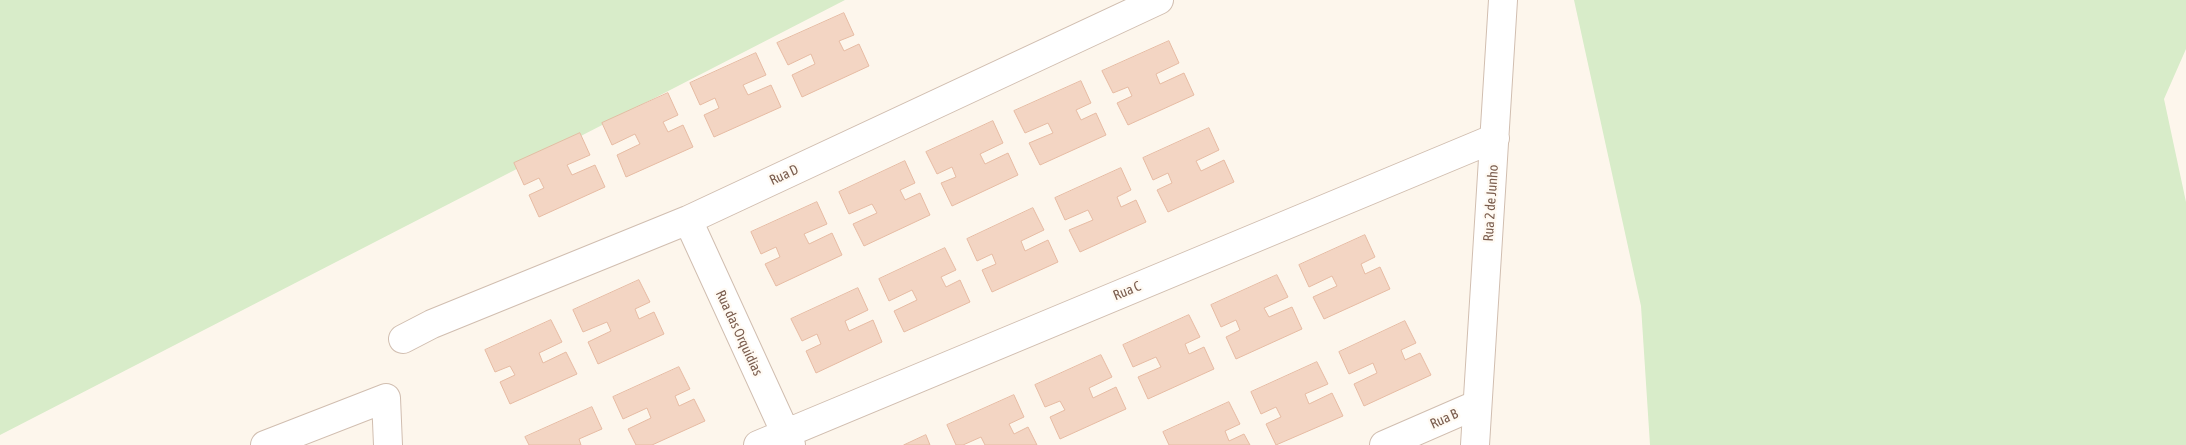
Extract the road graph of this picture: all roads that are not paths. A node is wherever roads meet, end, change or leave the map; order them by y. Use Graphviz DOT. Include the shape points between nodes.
graph roads {
  1 [pos="1159,0"];
  2 [pos="1503,0"];
  3 [pos="1495,138"];
  4 [pos="688,220"];
  5 [pos="403,339"];
  6 [pos="1476,405"];
  7 [pos="788,439"];
  8 [pos="264,445"];
  9 [pos="388,445"];
  10 [pos="758,445"];
  11 [pos="1384,445"];
  12 [pos="1475,445"];
  1 -- 4 [label="street, Rua D"];
  2 -- 3 [label="street, Rua 2 de Junho"];
  3 -- 6 [label="street, Rua 2 de Junho"];
  3 -- 7 [label="street, Rua C"];
  4 -- 5 [label="street, Rua D" via="432,324"];
  4 -- 7 [label="street, Rua das Orquidias"];
  6 -- 11 [label="street, Rua B"];
  6 -- 12 [label="street, Rua 2 de Junho"];
  7 -- 10 [label="street, Rua C"];
  8 -- 9 [label="street" via="386,398"];
}
